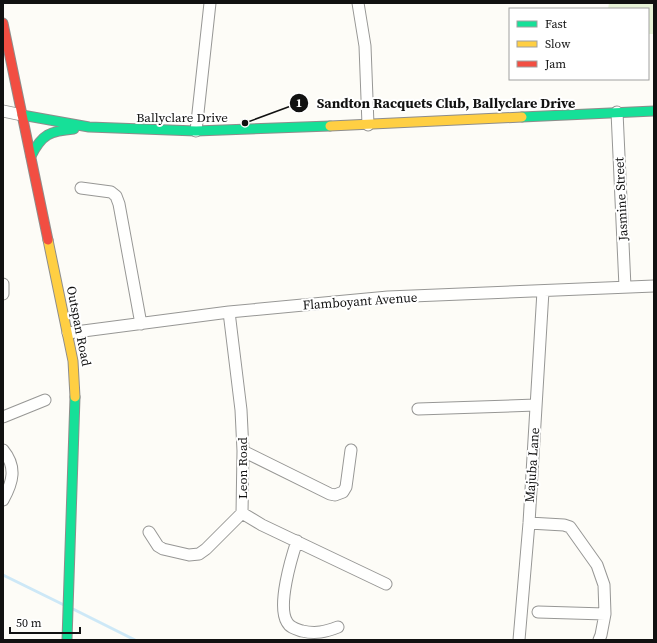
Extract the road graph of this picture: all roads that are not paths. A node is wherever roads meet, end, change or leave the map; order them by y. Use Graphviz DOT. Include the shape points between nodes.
graph roads {
  1 [pos="210,3"];
  2 [pos="358,3"];
  3 [pos="3,23"];
  4 [pos="3,111"];
  5 [pos="654,111"];
  6 [pos="617,112"];
  7 [pos="22,116"];
  8 [pos="368,125"];
  9 [pos="89,127"];
  10 [pos="196,132"];
  11 [pos="30,156"];
  12 [pos="81,188"];
  13 [pos="3,284"];
  14 [pos="654,286"];
  15 [pos="626,287"];
  16 [pos="543,290"];
  17 [pos="3,294"];
  18 [pos="229,312"];
  19 [pos="141,324"];
  20 [pos="68,333"];
  21 [pos="45,400"];
  22 [pos="536,405"];
  23 [pos="418,409"];
  24 [pos="3,417"];
  25 [pos="3,450"];
  26 [pos="351,450"];
  27 [pos="243,451"];
  28 [pos="3,500"];
  29 [pos="242,513"];
  30 [pos="529,522"];
  31 [pos="149,532"];
  32 [pos="297,542"];
  33 [pos="386,584"];
  34 [pos="538,612"];
  35 [pos="605,614"];
  36 [pos="338,627"];
  37 [pos="67,640"];
  38 [pos="519,640"];
  39 [pos="599,640"];
  1 -- 10 [label="street"];
  2 -- 8 [label="street" via="365,46"];
  3 -- 7 [label="street, Outspan Road"];
  4 -- 7 [label="street"];
  5 -- 6 [label="street, Ballyclare Drive"];
  6 -- 8 [label="street, Ballyclare Drive"];
  6 -- 15 [label="street, Jasmine Street"];
  7 -- 9 [label="street, Ballyclare Drive"];
  7 -- 11 [label="street, Outspan Road"];
  8 -- 10 [label="street, Ballyclare Drive"];
  9 -- 10 [label="street, Ballyclare Drive"];
  9 -- 11 [label="street" via="48,133 43,136"];
  11 -- 20 [label="street, Outspan Road"];
  12 -- 19 [label="street" via="111,192 116,196"];
  13 -- 17 [label="street"];
  14 -- 15 [label="street, Flamboyant Avenue"];
  15 -- 16 [label="street, Flamboyant Avenue"];
  16 -- 18 [label="street, Flamboyant Avenue" via="388,298"];
  16 -- 22 [label="street, Majuba Lane"];
  18 -- 19 [label="street, Flamboyant Avenue"];
  18 -- 27 [label="street, Leon Road" via="241,410"];
  19 -- 20 [label="street, Flamboyant Avenue"];
  20 -- 37 [label="street, Outspan Road" via="75,378"];
  21 -- 24 [label="street"];
  22 -- 23 [label="street"];
  22 -- 30 [label="street, Majuba Lane"];
  25 -- 28 [label="street" via="11,463 12,474 10,488"];
  26 -- 27 [label="street" via="346,487 343,492 334,495"];
  27 -- 29 [label="street, Leon Road"];
  29 -- 31 [label="street" via="199,554 189,555 163,549"];
  29 -- 32 [label="street, Leon Road"];
  30 -- 35 [label="street" via="564,525 574,531 602,576"];
  30 -- 38 [label="street, Majuba Lane"];
  32 -- 33 [label="street, Leon Road"];
  32 -- 36 [label="street" via="287,573 284,613 286,620 294,628 313,634"];
  34 -- 35 [label="street"];
  35 -- 39 [label="street"];
}
